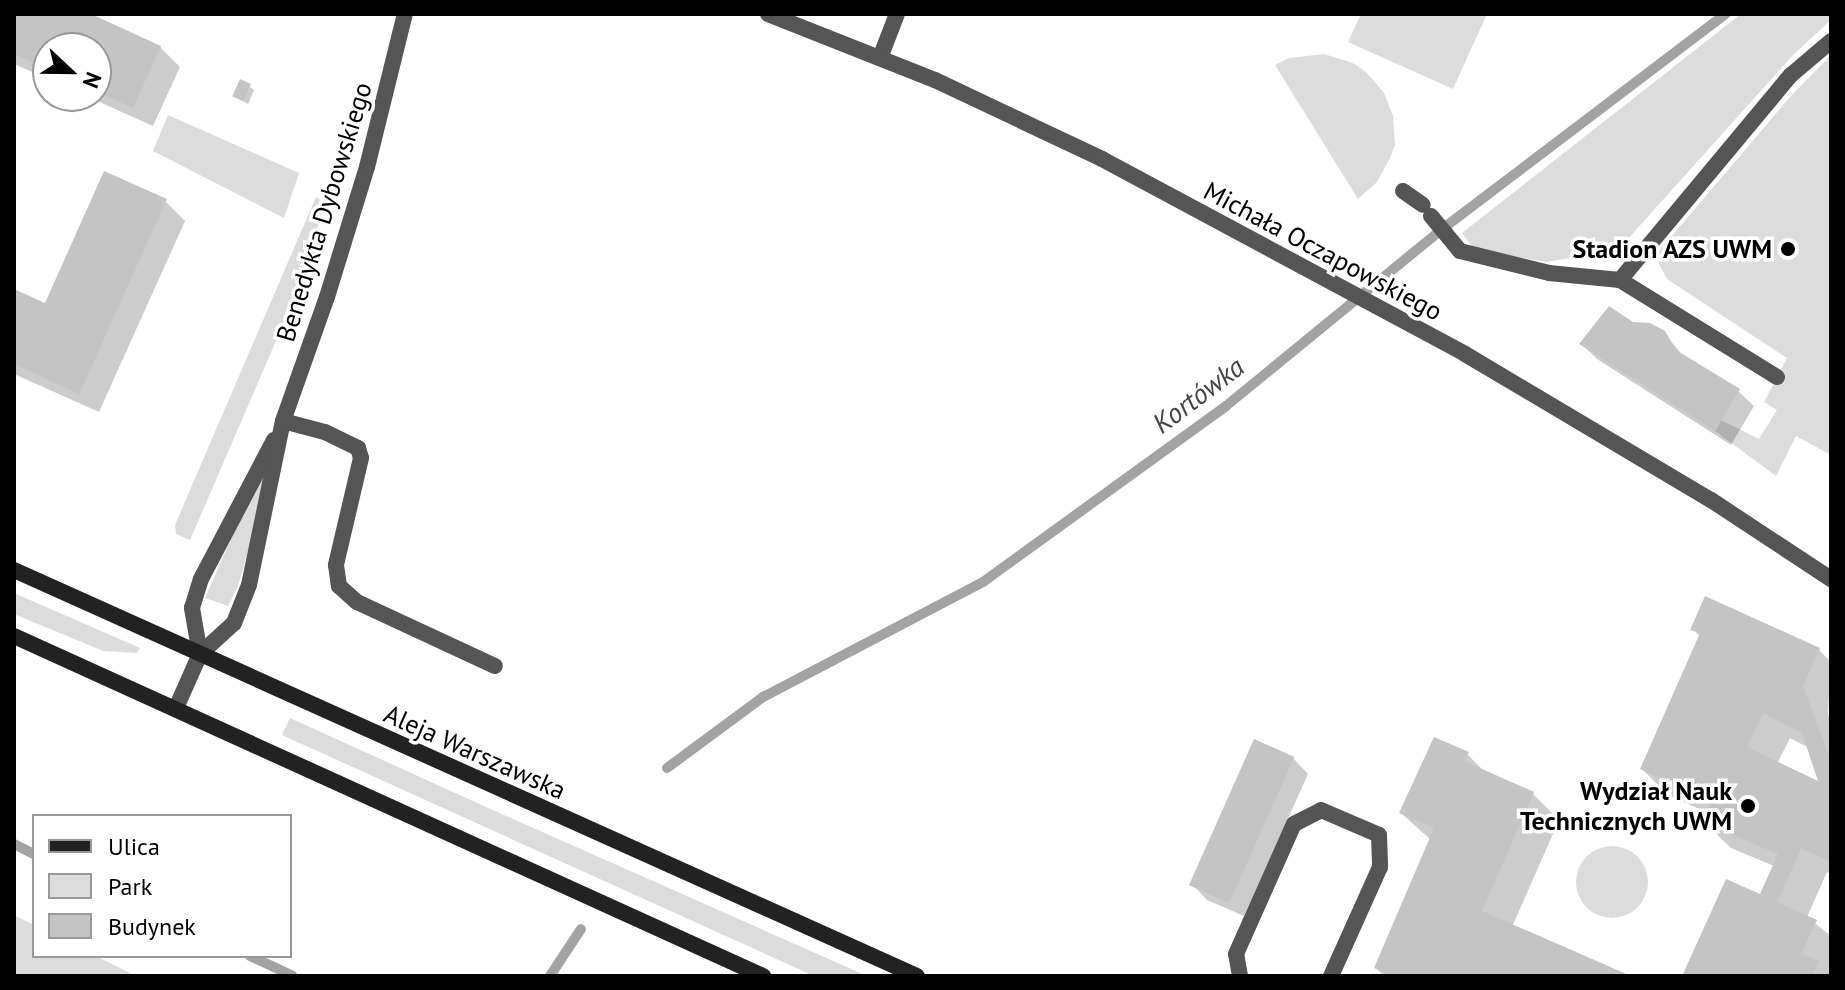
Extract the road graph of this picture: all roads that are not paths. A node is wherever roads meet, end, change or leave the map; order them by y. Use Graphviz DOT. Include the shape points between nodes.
graph roads {
  1 [pos="405,14"];
  2 [pos="768,14"];
  3 [pos="897,14"];
  4 [pos="1831,41"];
  5 [pos="880,58"];
  6 [pos="1403,191"];
  7 [pos="1620,280"];
  8 [pos="1777,377"];
  9 [pos="283,421"];
  10 [pos="14,570"];
  11 [pos="1831,579"];
  12 [pos="14,636"];
  13 [pos="200,654"];
  14 [pos="495,666"];
  15 [pos="176,708"];
  16 [pos="763,976"];
  17 [pos="917,976"];
  18 [pos="1240,976"];
  19 [pos="1331,976"];
  1 -- 9 [label="street, Benedykta Dybowskiego" via="367,167"];
  2 -- 5 [label="street, Michała Oczapowskiego"];
  3 -- 5 [label="street"];
  4 -- 7 [label="street" via="1791,75"];
  5 -- 11 [label="street, Michała Oczapowskiego" via="1102,159 1465,354 1711,500"];
  6 -- 7 [label="street" via="1460,251 1549,273"];
  7 -- 8 [label="street"];
  9 -- 13 [label="street, Benedykta Dybowskiego" via="249,585 234,623"];
  9 -- 13 [label="street, Benedykta Dybowskiego" via="201,579 192,608"];
  9 -- 14 [label="street" via="358,448 361,458 336,565 339,586 357,602"];
  10 -- 13 [label="main road, Aleja Warszawska"];
  12 -- 15 [label="main road"];
  13 -- 15 [label="street, Benedykta Dybowskiego"];
  13 -- 17 [label="main road, Aleja Warszawska"];
  15 -- 16 [label="main road"];
  18 -- 19 [label="street" via="1236,954 1294,824 1321,810 1379,835 1380,867"];
}
